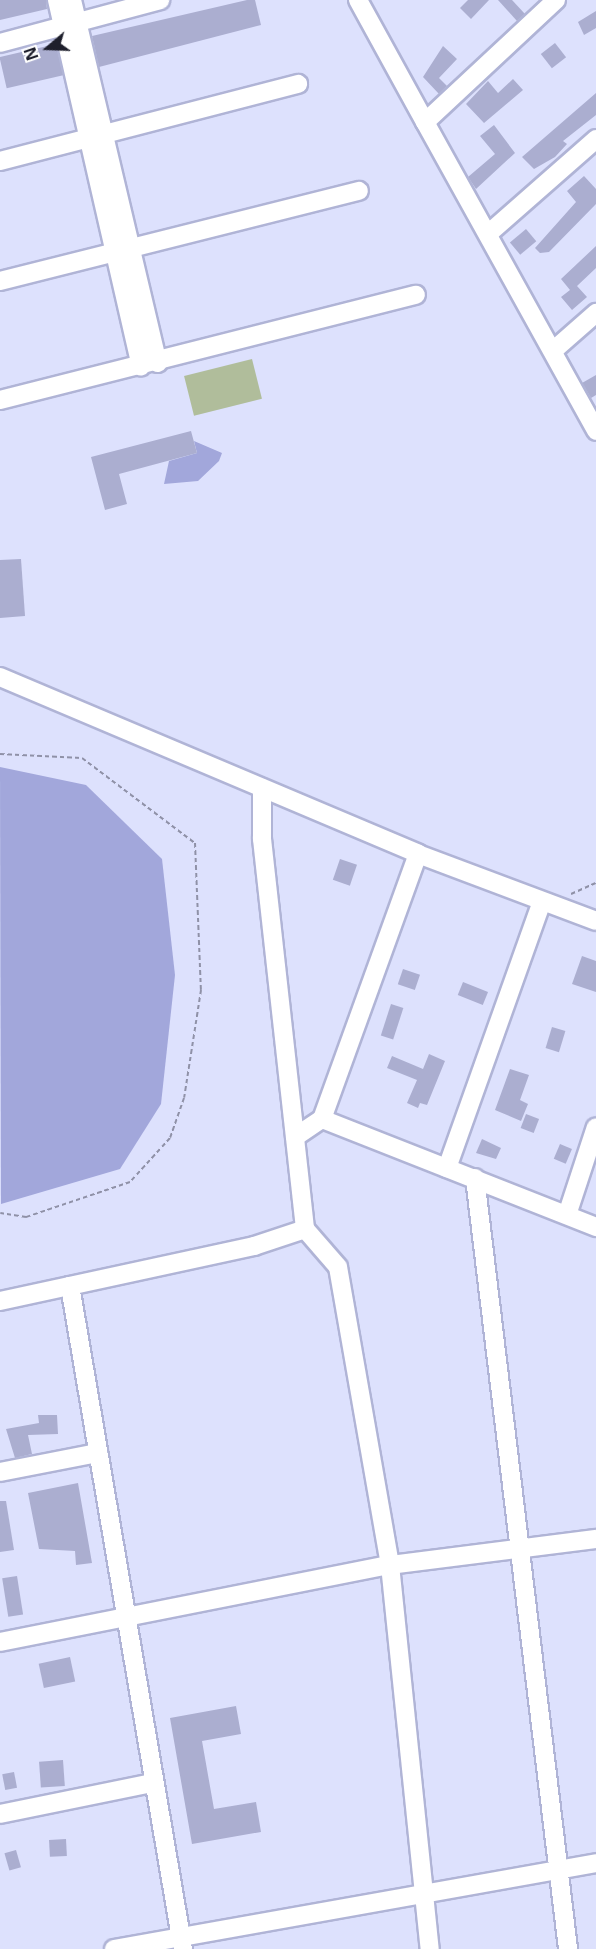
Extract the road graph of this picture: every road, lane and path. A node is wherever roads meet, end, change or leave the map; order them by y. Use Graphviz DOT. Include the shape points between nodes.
graph roads {
  1 [pos="57,0"];
  2 [pos="72,0"];
  3 [pos="160,0"];
  4 [pos="556,0"];
  5 [pos="362,2"];
  6 [pos="70,26"];
  7 [pos="0,43"];
  8 [pos="298,84"];
  9 [pos="425,122"];
  10 [pos="95,137"];
  11 [pos="596,139"];
  12 [pos="0,161"];
  13 [pos="359,191"];
  14 [pos="488,234"];
  15 [pos="122,249"];
  16 [pos="0,281"];
  17 [pos="416,295"];
  18 [pos="596,313"];
  19 [pos="555,349"];
  20 [pos="149,365"];
  21 [pos="0,400"];
  22 [pos="596,430"];
  23 [pos="0,676"];
  24 [pos="0,754"];
  25 [pos="262,788"];
  26 [pos="418,854"];
  27 [pos="542,901"];
  28 [pos="596,921"];
  29 [pos="322,1119"];
  30 [pos="596,1127"];
  31 [pos="295,1137"];
  32 [pos="447,1167"];
  33 [pos="475,1178"];
  34 [pos="568,1212"];
  35 [pos="0,1213"];
  36 [pos="596,1227"];
  37 [pos="305,1229"];
  38 [pos="70,1286"];
  39 [pos="0,1301"];
  40 [pos="98,1453"];
  41 [pos="0,1473"];
  42 [pos="596,1539"];
  43 [pos="520,1550"];
  44 [pos="390,1565"];
  45 [pos="124,1616"];
  46 [pos="0,1642"];
  47 [pos="152,1783"];
  48 [pos="0,1814"];
  49 [pos="596,1863"];
  50 [pos="558,1867"];
  51 [pos="424,1891"];
  52 [pos="181,1942"];
  53 [pos="114,1949"];
  54 [pos="430,1949"];
  55 [pos="568,1949"];
  1 -- 6 [label="street"];
  2 -- 6 [label="street"];
  3 -- 6 [label="street"];
  4 -- 9 [label="street"];
  5 -- 9 [label="street"];
  6 -- 7 [label="street"];
  6 -- 10 [label="street"];
  8 -- 10 [label="street"];
  9 -- 14 [label="street"];
  10 -- 12 [label="street"];
  10 -- 15 [label="street"];
  11 -- 14 [label="street"];
  13 -- 15 [label="street"];
  14 -- 19 [label="street"];
  15 -- 16 [label="street"];
  15 -- 20 [label="street"];
  17 -- 20 [label="street"];
  18 -- 19 [label="street"];
  19 -- 22 [label="street"];
  20 -- 21 [label="street"];
  23 -- 25 [label="street"];
  24 -- 35 [label="path" via="82,758 195,843 201,990 184,1098 170,1138 154,1156 130,1182 26,1217"];
  25 -- 26 [label="street"];
  25 -- 31 [label="street" via="262,839"];
  26 -- 27 [label="street"];
  26 -- 29 [label="street"];
  27 -- 28 [label="street"];
  27 -- 32 [label="street"];
  29 -- 31 [label="street"];
  29 -- 32 [label="street"];
  30 -- 34 [label="street"];
  31 -- 37 [label="street"];
  32 -- 33 [label="street"];
  33 -- 34 [label="street"];
  33 -- 43 [label="street"];
  34 -- 36 [label="street"];
  37 -- 38 [label="street" via="254,1246"];
  37 -- 44 [label="street" via="338,1267"];
  38 -- 39 [label="street"];
  38 -- 40 [label="street"];
  40 -- 41 [label="street"];
  40 -- 45 [label="street"];
  42 -- 43 [label="street"];
  43 -- 44 [label="street"];
  43 -- 50 [label="street"];
  44 -- 45 [label="street"];
  44 -- 51 [label="street"];
  45 -- 46 [label="street"];
  45 -- 47 [label="street"];
  47 -- 48 [label="street"];
  47 -- 52 [label="street"];
  49 -- 50 [label="street"];
  50 -- 51 [label="street"];
  50 -- 55 [label="street"];
  51 -- 52 [label="street"];
  51 -- 54 [label="street"];
  52 -- 53 [label="street"];
}
